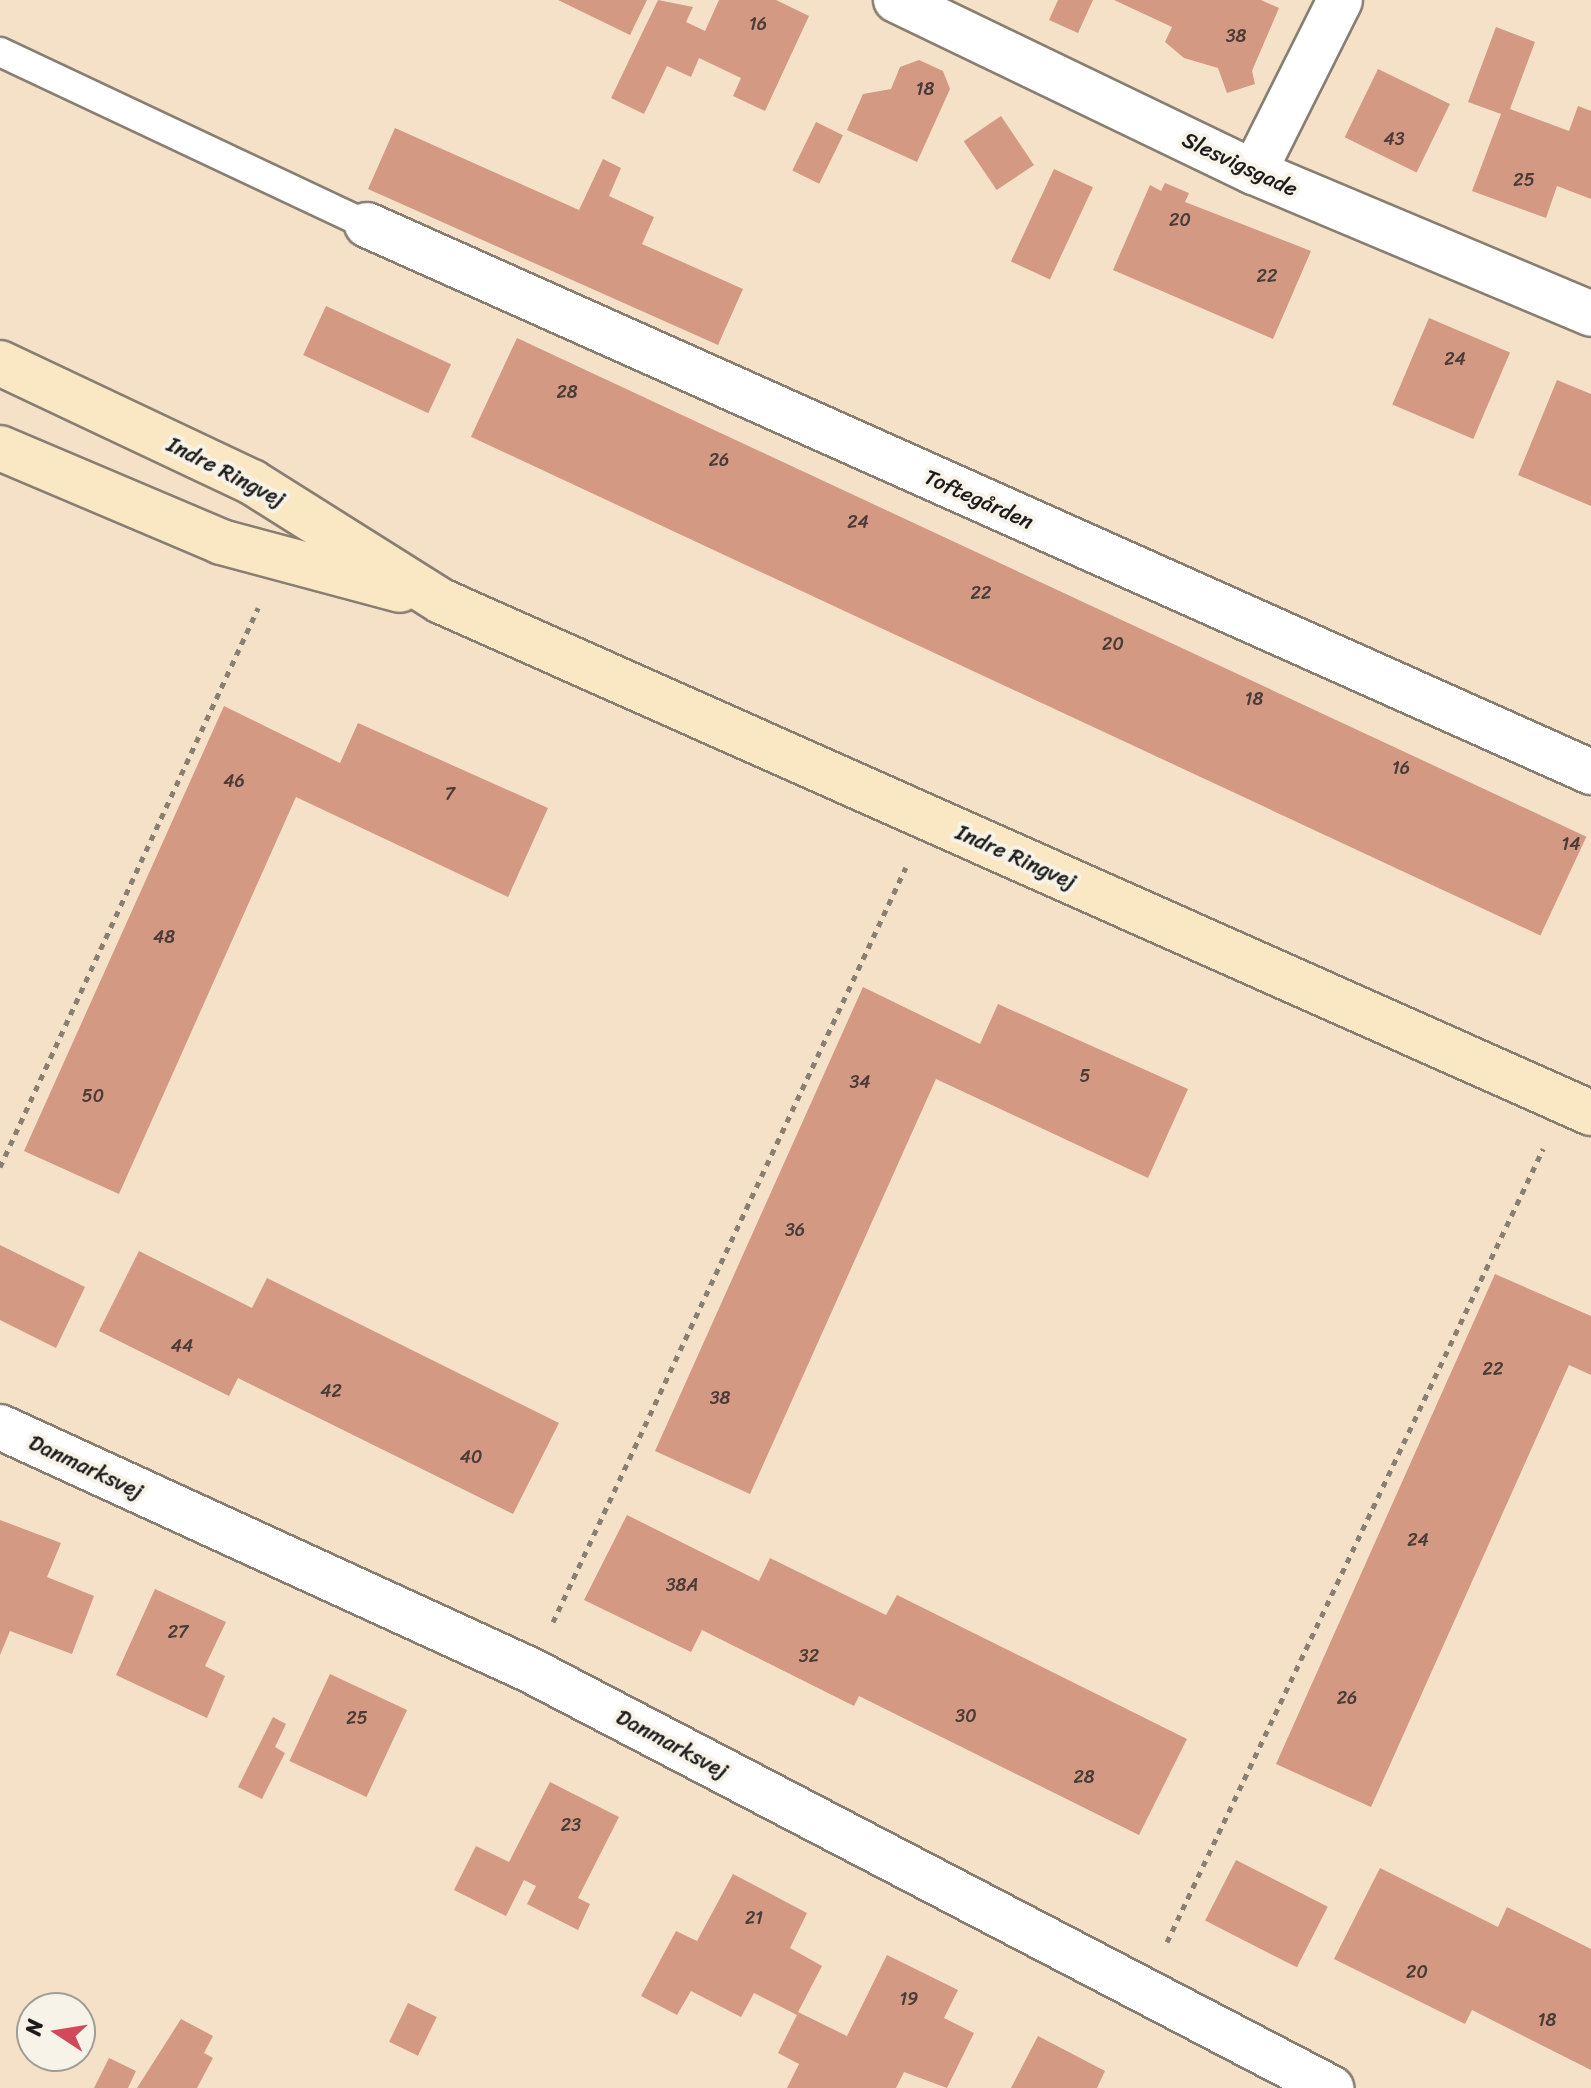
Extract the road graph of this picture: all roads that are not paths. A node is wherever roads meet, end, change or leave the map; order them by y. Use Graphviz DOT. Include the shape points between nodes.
graph roads {
  1 [pos="896,0"];
  2 [pos="1340,0"];
  3 [pos="0,52"];
  4 [pos="1254,172"];
  5 [pos="367,225"];
  6 [pos="1591,314"];
  7 [pos="0,363"];
  8 [pos="0,448"];
  9 [pos="441,601"];
  10 [pos="1591,772"];
  11 [pos="1578,1107"];
  12 [pos="0,1427"];
  13 [pos="1331,2088"];
  1 -- 4 [label="street, Slesvigsgade"];
  2 -- 4 [label="street"];
  3 -- 5 [label="lane"];
  4 -- 6 [label="street, Slesvigsgade"];
  5 -- 10 [label="street, Toftegården"];
  7 -- 9 [label="main road, Indre Ringvej" via="252,482"];
  8 -- 9 [label="main road, Indre Ringvej" via="221,542"];
  9 -- 11 [label="main road, Indre Ringvej"];
  12 -- 13 [label="street, Danmarksvej" via="530,1670"];
}
